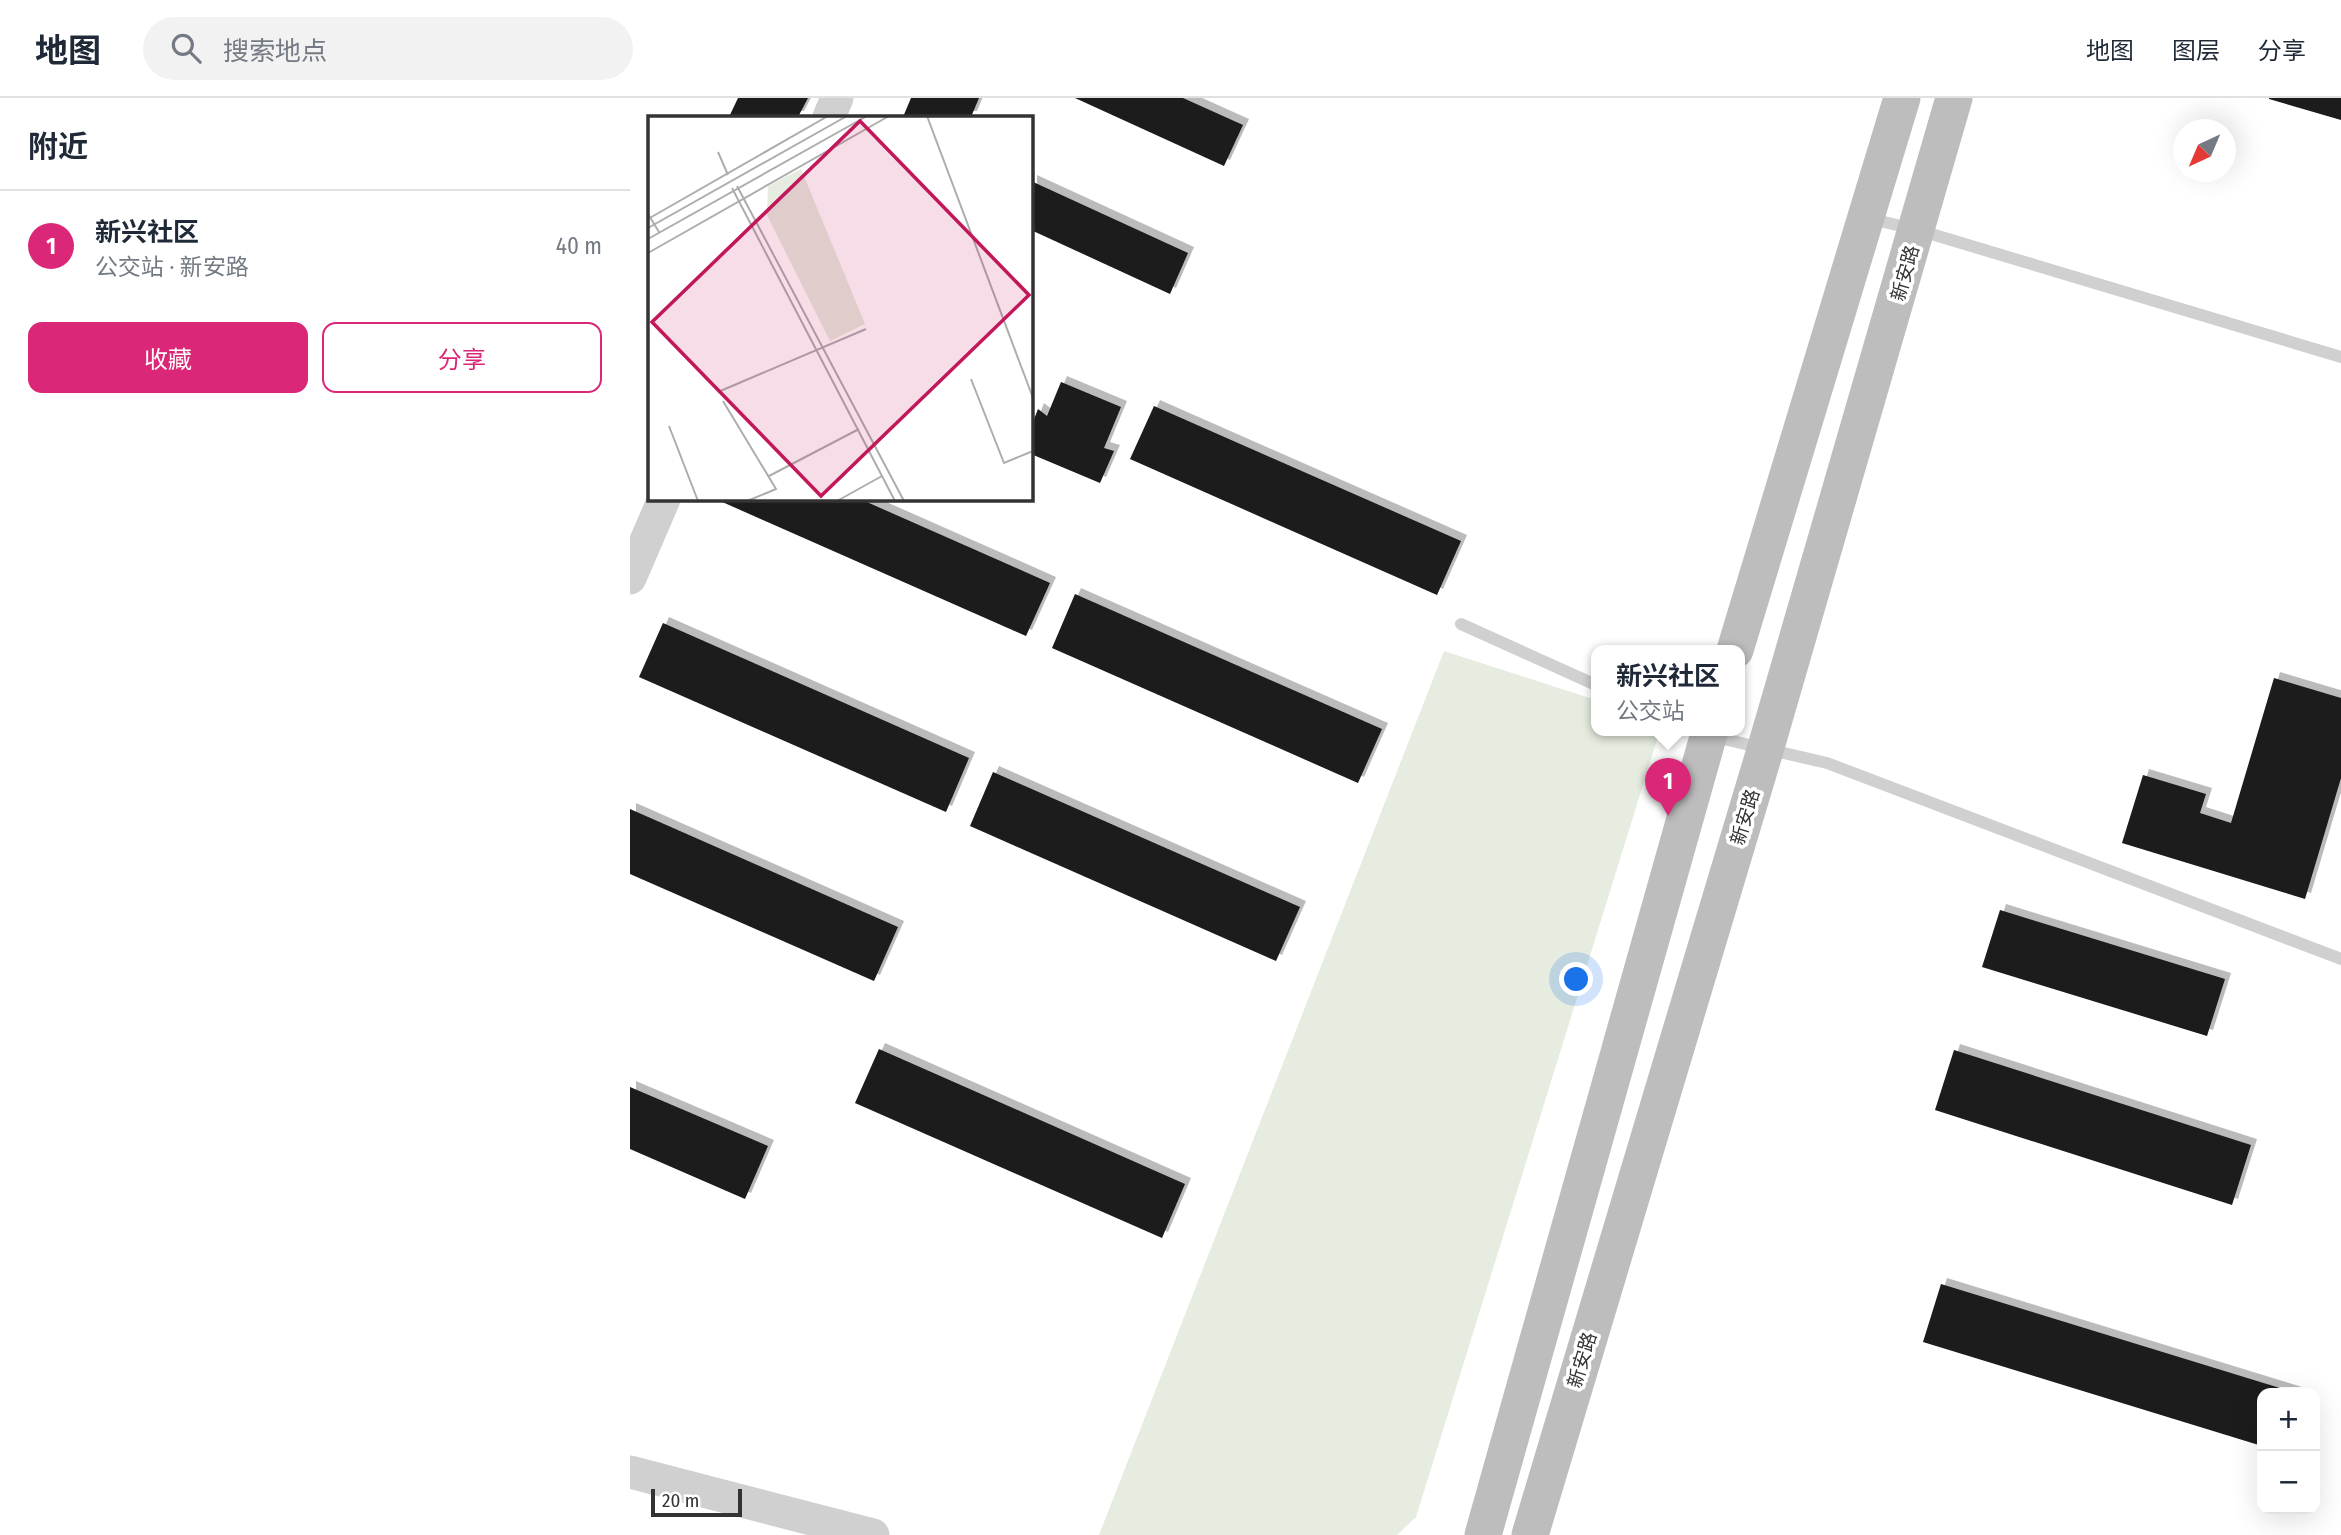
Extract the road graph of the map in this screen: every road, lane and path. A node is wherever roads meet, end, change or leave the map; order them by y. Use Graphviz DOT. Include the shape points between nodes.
graph roads {
  1 [pos="838,98"];
  2 [pos="1902,98"];
  3 [pos="1954,98"];
  4 [pos="829,116"];
  5 [pos="1867,218"];
  6 [pos="1918,230"];
  7 [pos="2341,357"];
  8 [pos="664,500"];
  9 [pos="630,578"];
  10 [pos="1461,624"];
  11 [pos="1737,645"];
  12 [pos="1591,683"];
  13 [pos="1705,736"];
  14 [pos="1722,736"];
  15 [pos="1766,747"];
  16 [pos="2341,959"];
  17 [pos="630,1472"];
  18 [pos="873,1535"];
  19 [pos="1483,1535"];
  20 [pos="1530,1535"];
  1 -- 4 [label="street"];
  2 -- 5 [label="main road"];
  3 -- 6 [label="main road, 新安路"];
  5 -- 6 [label="lane"];
  5 -- 11 [label="main road"];
  6 -- 7 [label="lane"];
  6 -- 15 [label="main road, 新安路"];
  8 -- 9 [label="street"];
  10 -- 12 [label="lane"];
  13 -- 19 [label="main road"];
  14 -- 15 [label="lane"];
  15 -- 16 [label="lane" via="1827,763"];
  15 -- 20 [label="main road, 新安路"];
  17 -- 18 [label="street"];
}
